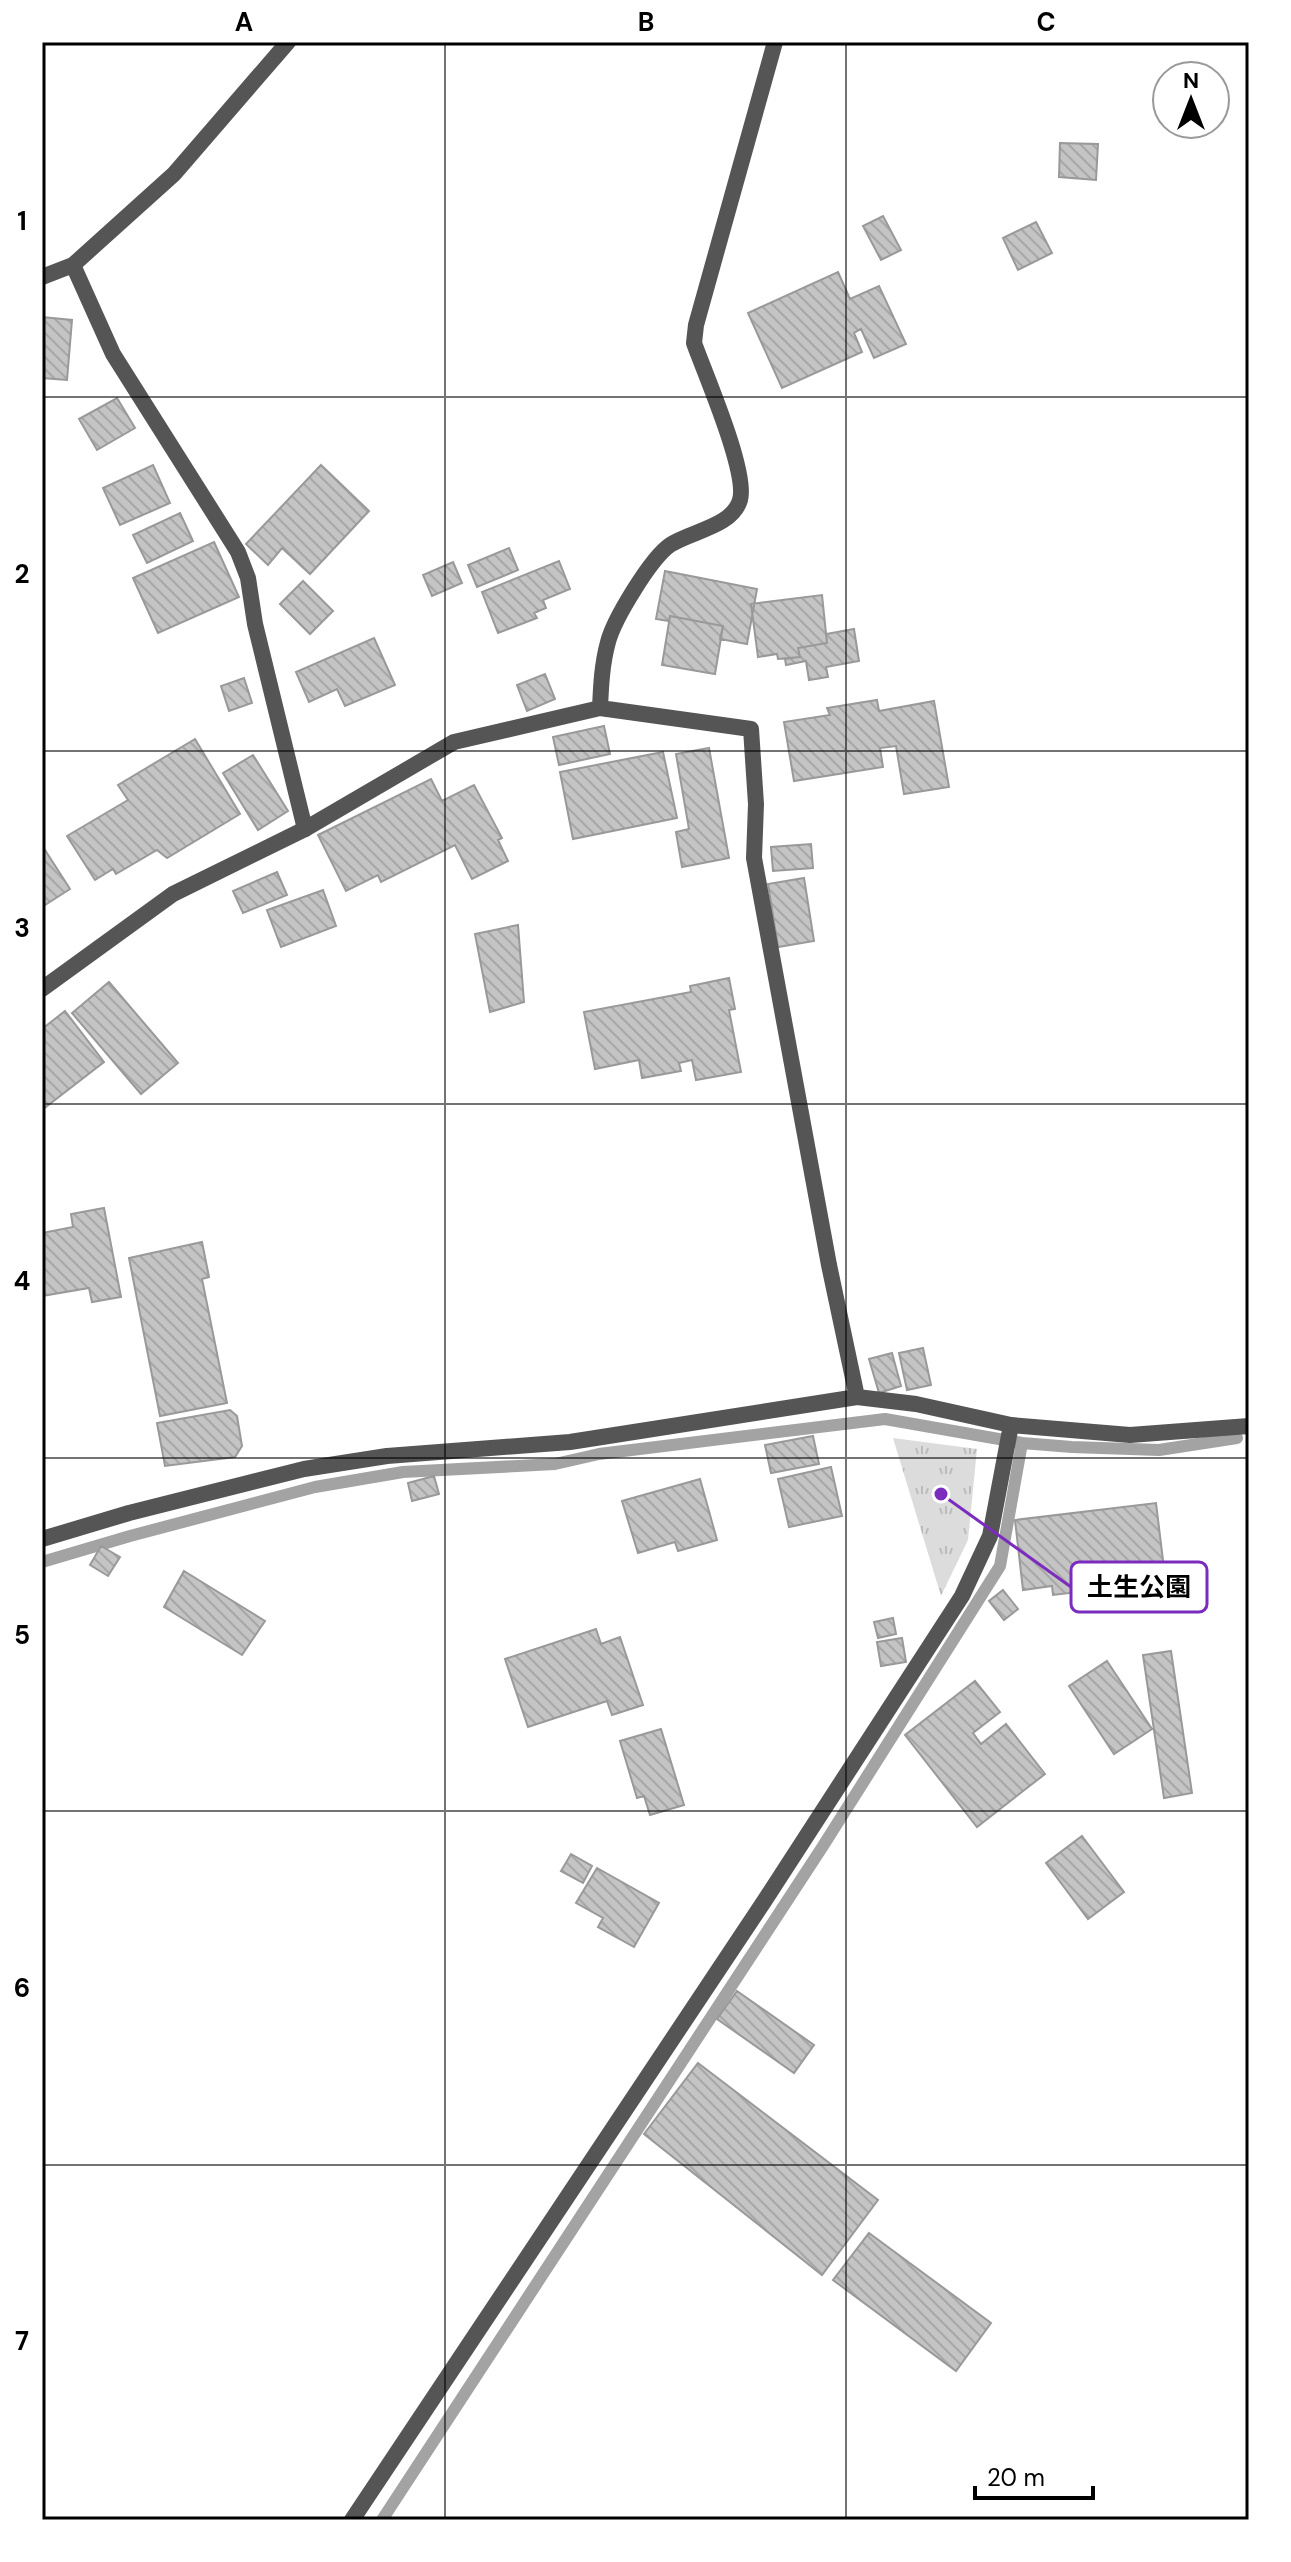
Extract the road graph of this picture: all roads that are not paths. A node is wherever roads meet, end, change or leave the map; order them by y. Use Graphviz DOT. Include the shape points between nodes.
graph roads {
  1 [pos="288,42"];
  2 [pos="775,42"];
  3 [pos="73,265"];
  4 [pos="42,277"];
  5 [pos="600,708"];
  6 [pos="305,829"];
  7 [pos="42,989"];
  8 [pos="857,1397"];
  9 [pos="1249,1426"];
  10 [pos="1009,1435"];
  11 [pos="42,1539"];
  12 [pos="352,2520"];
  1 -- 3 [label="street" via="174,174"];
  2 -- 5 [label="street" via="694,343 737,464 741,498 732,515 671,544 650,565 609,637"];
  3 -- 4 [label="street"];
  3 -- 6 [label="street" via="113,354 238,552"];
  5 -- 6 [label="street" via="454,742"];
  5 -- 8 [label="street" via="751,729 754,858"];
  6 -- 7 [label="street" via="173,894"];
  8 -- 10 [label="street" via="916,1404"];
  8 -- 11 [label="street" via="570,1442 387,1456 304,1469"];
  9 -- 10 [label="street" via="1130,1435"];
  10 -- 12 [label="street" via="990,1536 962,1596"];
}
